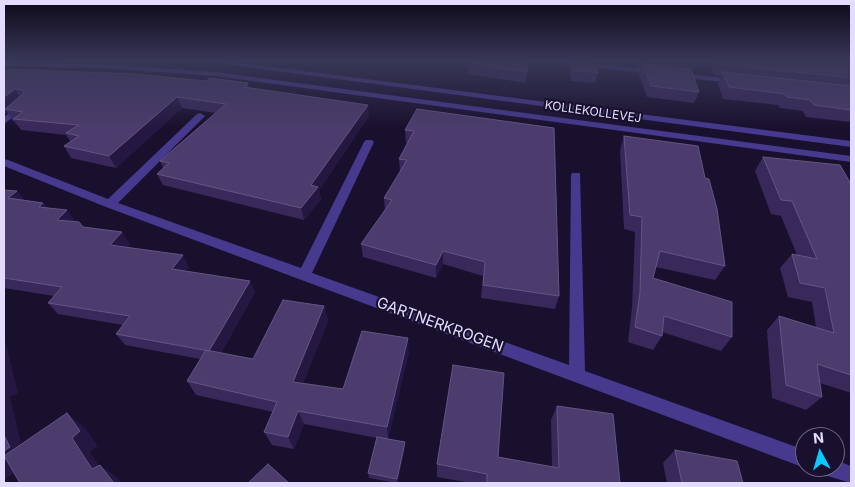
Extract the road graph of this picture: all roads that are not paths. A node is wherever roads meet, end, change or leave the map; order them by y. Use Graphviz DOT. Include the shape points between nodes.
graph roads {
  1 [pos="288,84"];
  2 [pos="382,84"];
  3 [pos="26,104"];
  4 [pos="200,116"];
  5 [pos="4,121"];
  6 [pos="369,142"];
  7 [pos="851,144"];
  8 [pos="851,159"];
  9 [pos="4,162"];
  10 [pos="576,175"];
  11 [pos="110,204"];
  12 [pos="304,275"];
  13 [pos="577,375"];
  14 [pos="795,454"];
  1 -- 8 [label="street, KOLLEKOLLEVEJ"];
  2 -- 7 [label="street, KOLLEKOLLEVEJ"];
  3 -- 5 [label="street"];
  4 -- 11 [label="street"];
  6 -- 12 [label="street"];
  9 -- 11 [label="street, GARTNERKROGEN"];
  10 -- 13 [label="street"];
  11 -- 12 [label="street, GARTNERKROGEN"];
  12 -- 13 [label="street, GARTNERKROGEN"];
  13 -- 14 [label="street, GARTNERKROGEN"];
}
